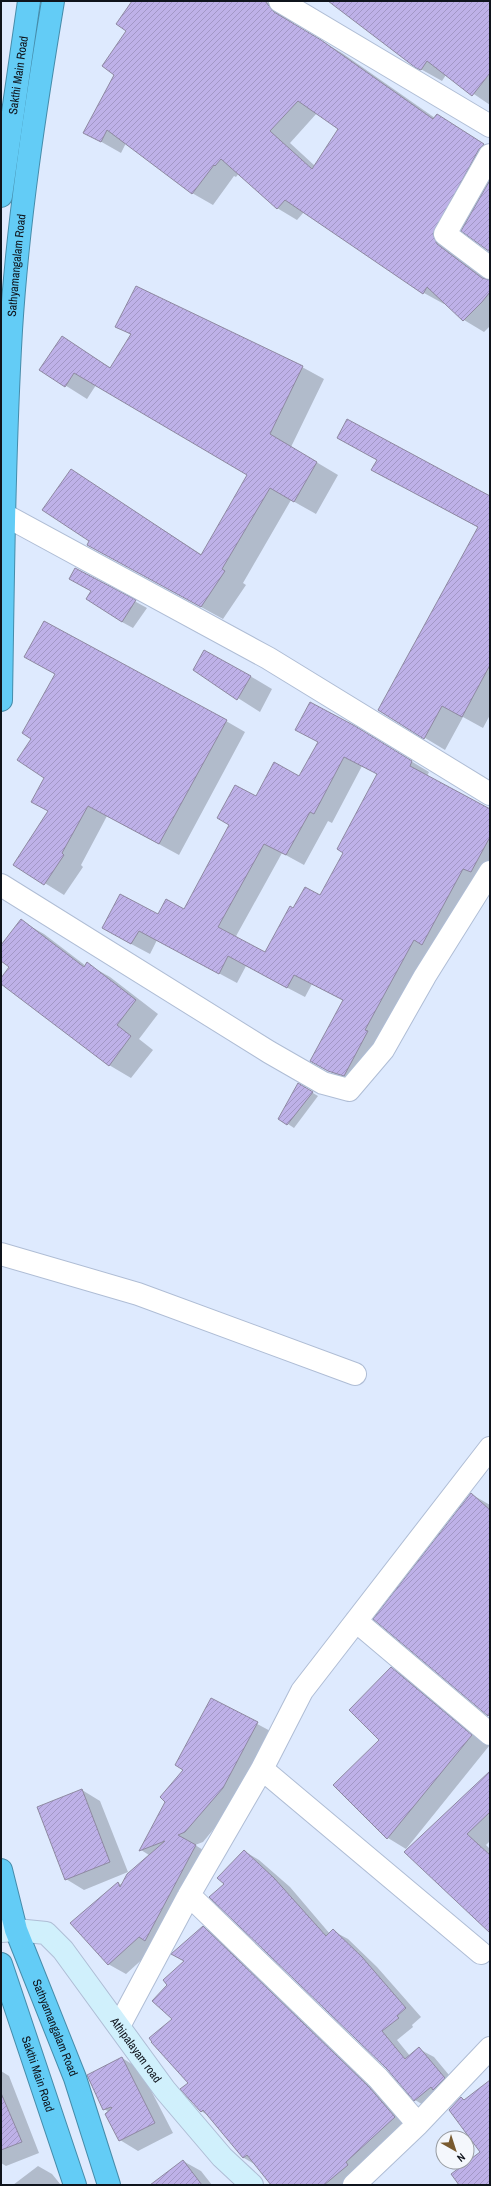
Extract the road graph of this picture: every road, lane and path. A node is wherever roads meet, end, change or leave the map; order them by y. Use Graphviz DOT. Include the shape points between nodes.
graph roads {
  1 [pos="29,1"];
  2 [pos="53,1"];
  3 [pos="280,1"];
  4 [pos="490,126"];
  5 [pos="490,155"];
  6 [pos="2,183"];
  7 [pos="490,268"];
  8 [pos="3,513"];
  9 [pos="1,700"];
  10 [pos="490,794"];
  11 [pos="490,872"];
  12 [pos="1,885"];
  13 [pos="1,1254"];
  14 [pos="355,1374"];
  15 [pos="490,1448"];
  16 [pos="356,1620"];
  17 [pos="490,1734"];
  18 [pos="262,1769"];
  19 [pos="1,1870"];
  20 [pos="189,1895"];
  21 [pos="9,1930"];
  22 [pos="481,1953"];
  23 [pos="1,1964"];
  24 [pos="120,2026"];
  25 [pos="490,2048"];
  26 [pos="418,2124"];
  27 [pos="75,2185"];
  28 [pos="109,2185"];
  29 [pos="252,2185"];
  30 [pos="354,2185"];
  1 -- 6 [label="highway, Sakthi Main Road"];
  2 -- 8 [label="highway, Sathyamangalam Road" via="38,90 12,321"];
  3 -- 4 [label="street"];
  5 -- 7 [label="street" via="445,234"];
  8 -- 9 [label="highway, Sathyamangalam Road"];
  8 -- 10 [label="street" via="268,658"];
  11 -- 12 [label="street" via="425,976 383,1050 350,1090 323,1083 269,1052"];
  13 -- 14 [label="street" via="138,1294"];
  15 -- 16 [label="street"];
  16 -- 17 [label="street"];
  16 -- 18 [label="street" via="302,1691"];
  18 -- 20 [label="street"];
  18 -- 22 [label="street"];
  19 -- 21 [label="highway, Sathyamangalam Road"];
  20 -- 24 [label="street"];
  20 -- 26 [label="street" via="378,2078"];
  21 -- 24 [label="street, Athipalayam road" via="46,1933 64,1950"];
  21 -- 28 [label="highway, Sathyamangalam Road" via="75,2078"];
  23 -- 27 [label="highway, Sakthi Main Road"];
  24 -- 29 [label="street, Athipalayam road" via="165,2090 222,2157"];
  25 -- 26 [label="street"];
  26 -- 30 [label="street"];
}
